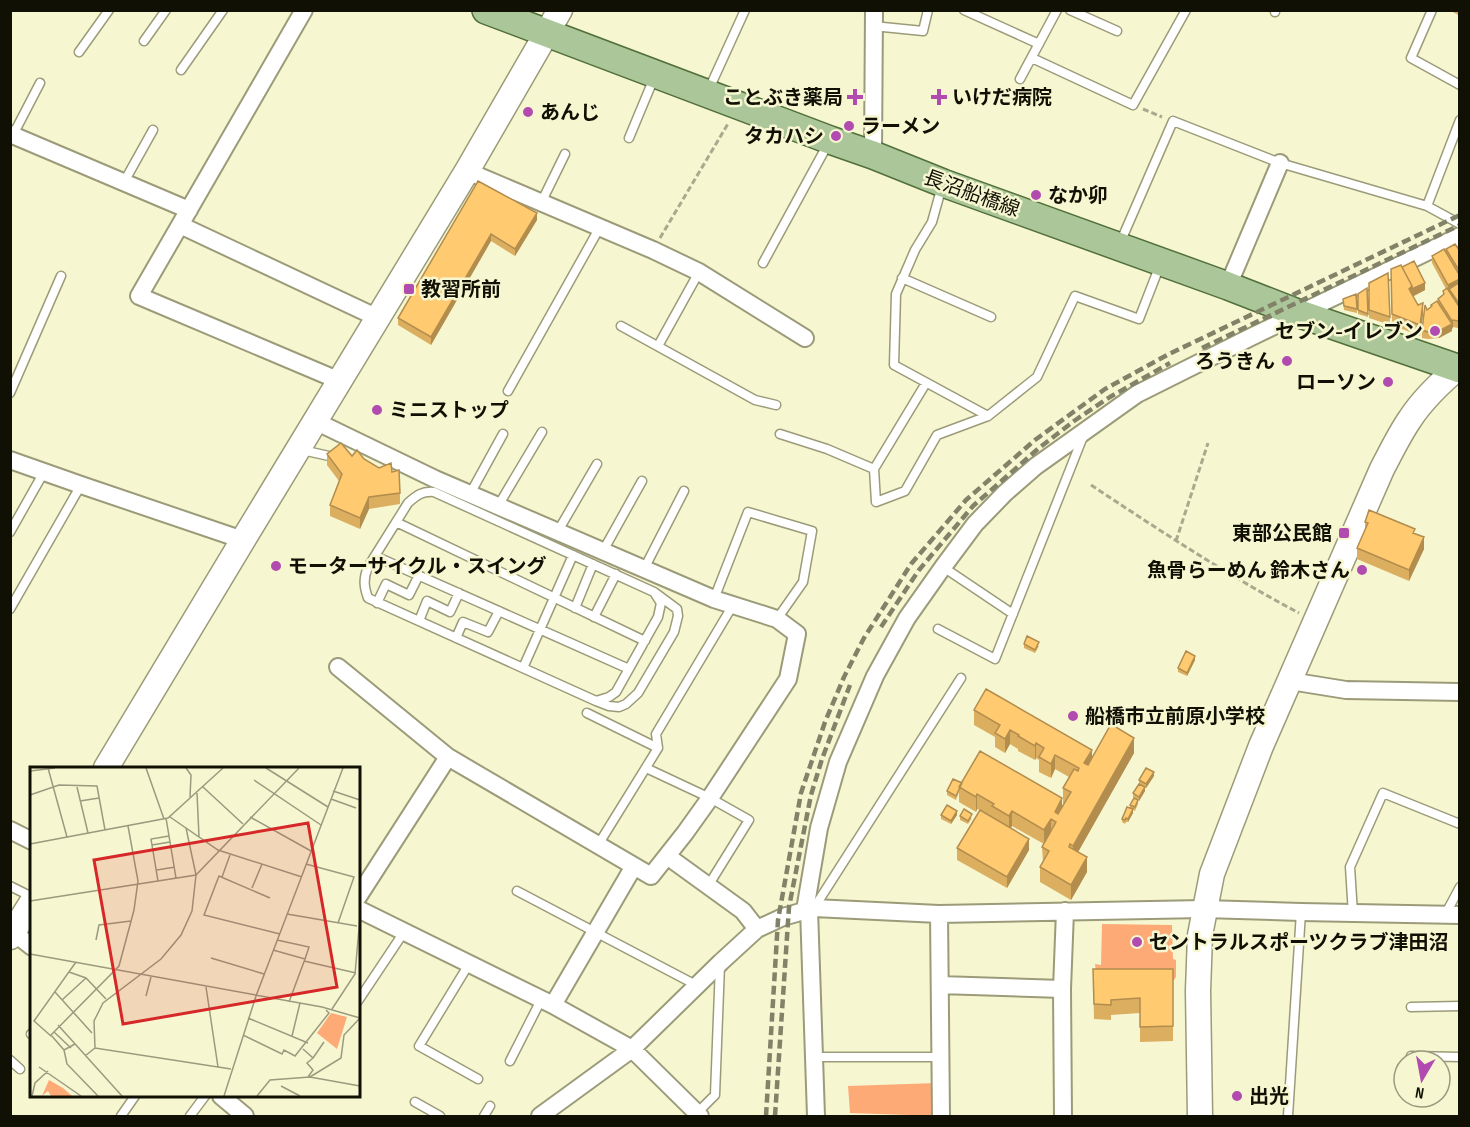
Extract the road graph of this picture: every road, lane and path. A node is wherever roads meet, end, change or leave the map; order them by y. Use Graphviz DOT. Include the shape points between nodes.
graph roads {
  1 [pos="109,10"];
  2 [pos="166,10"];
  3 [pos="223,10"];
  4 [pos="304,10"];
  5 [pos="486,10"];
  6 [pos="745,10"];
  7 [pos="928,10"];
  8 [pos="964,10"];
  9 [pos="1057,10"];
  10 [pos="1070,10"];
  11 [pos="1186,10"];
  12 [pos="1432,10"];
  13 [pos="874,18"];
  14 [pos="553,22"];
  15 [pos="1117,31"];
  16 [pos="144,41"];
  17 [pos="1039,44"];
  18 [pos="79,52"];
  19 [pos="1032,58"];
  20 [pos="181,70"];
  21 [pos="655,75"];
  22 [pos="1020,79"];
  23 [pos="40,83"];
  24 [pos="1460,85"];
  25 [pos="707,94"];
  26 [pos="1133,105"];
  27 [pos="739,106"];
  28 [pos="1460,120"];
  29 [pos="1173,121"];
  30 [pos="153,130"];
  31 [pos="12,134"];
  32 [pos="629,138"];
  33 [pos="830,140"];
  34 [pos="566,154"];
  35 [pos="873,155"];
  36 [pos="1280,163"];
  37 [pos="467,171"];
  38 [pos="124,182"];
  39 [pos="943,183"];
  40 [pos="541,203"];
  41 [pos="1426,206"];
  42 [pos="185,217"];
  43 [pos="1460,224"];
  44 [pos="600,227"];
  45 [pos="1460,236"];
  46 [pos="1118,246"];
  47 [pos="653,250"];
  48 [pos="763,262"];
  49 [pos="1161,262"];
  50 [pos="699,272"];
  51 [pos="61,276"];
  52 [pos="902,278"];
  53 [pos="1228,286"];
  54 [pos="1300,314"];
  55 [pos="991,317"];
  56 [pos="378,318"];
  57 [pos="621,326"];
  58 [pos="806,338"];
  59 [pos="658,346"];
  60 [pos="1459,368"];
  61 [pos="340,381"];
  62 [pos="926,383"];
  63 [pos="508,391"];
  64 [pos="10,393"];
  65 [pos="776,405"];
  66 [pos="988,416"];
  67 [pos="315,421"];
  68 [pos="1086,430"];
  69 [pos="542,432"];
  70 [pos="503,434"];
  71 [pos="780,434"];
  72 [pos="1208,443"];
  73 [pos="298,449"];
  74 [pos="10,460"];
  75 [pos="597,464"];
  76 [pos="343,465"];
  77 [pos="874,469"];
  78 [pos="44,472"];
  79 [pos="642,481"];
  80 [pos="81,485"];
  81 [pos="1091,485"];
  82 [pos="684,491"];
  83 [pos="470,494"];
  84 [pos="398,499"];
  85 [pos="408,503"];
  86 [pos="498,506"];
  87 [pos="396,522"];
  88 [pos="558,531"];
  89 [pos="10,532"];
  90 [pos="243,540"];
  91 [pos="1176,541"];
  92 [pos="573,555"];
  93 [pos="375,556"];
  94 [pos="598,558"];
  95 [pos="943,567"];
  96 [pos="644,568"];
  97 [pos="616,574"];
  98 [pos="419,575"];
  99 [pos="654,592"];
  100 [pos="459,593"];
  101 [pos="555,597"];
  102 [pos="714,599"];
  103 [pos="377,603"];
  104 [pos="733,605"];
  105 [pos="575,608"];
  106 [pos="10,609"];
  107 [pos="499,611"];
  108 [pos="1013,614"];
  109 [pos="594,617"];
  110 [pos="777,619"];
  111 [pos="419,621"];
  112 [pos="1316,622"];
  113 [pos="540,629"];
  114 [pos="938,629"];
  115 [pos="456,638"];
  116 [pos="645,641"];
  117 [pos="338,667"];
  118 [pos="523,668"];
  119 [pos="629,669"];
  120 [pos="961,678"];
  121 [pos="1290,681"];
  122 [pos="1460,692"];
  123 [pos="596,701"];
  124 [pos="587,713"];
  125 [pos="658,748"];
  126 [pos="448,757"];
  127 [pos="107,767"];
  128 [pos="646,768"];
  129 [pos="710,798"];
  130 [pos="1460,824"];
  131 [pos="10,830"];
  132 [pos="30,840"];
  133 [pos="598,845"];
  134 [pos="667,856"];
  135 [pos="634,866"];
  136 [pos="10,886"];
  137 [pos="708,886"];
  138 [pos="1460,887"];
  139 [pos="518,891"];
  140 [pos="360,894"];
  141 [pos="30,896"];
  142 [pos="30,907"];
  143 [pos="810,909"];
  144 [pos="1204,909"];
  145 [pos="360,910"];
  146 [pos="1065,911"];
  147 [pos="1301,912"];
  148 [pos="939,914"];
  149 [pos="1353,914"];
  150 [pos="1452,915"];
  151 [pos="757,928"];
  152 [pos="404,932"];
  153 [pos="595,932"];
  154 [pos="18,939"];
  155 [pos="721,962"];
  156 [pos="469,964"];
  157 [pos="696,985"];
  158 [pos="940,985"];
  159 [pos="1062,989"];
  160 [pos="360,998"];
  161 [pos="547,1003"];
  162 [pos="1460,1006"];
  163 [pos="1410,1007"];
  164 [pos="632,1049"];
  165 [pos="814,1057"];
  166 [pos="940,1057"];
  167 [pos="10,1060"];
  168 [pos="510,1061"];
  169 [pos="20,1069"];
  170 [pos="478,1079"];
  171 [pos="134,1097"];
  172 [pos="204,1097"];
  173 [pos="222,1097"];
  174 [pos="415,1102"];
  175 [pos="490,1106"];
  176 [pos="699,1115"];
  177 [pos="122,1116"];
  178 [pos="190,1116"];
  179 [pos="245,1116"];
  180 [pos="440,1116"];
  181 [pos="484,1116"];
  182 [pos="540,1116"];
  183 [pos="816,1116"];
  184 [pos="941,1116"];
  185 [pos="1063,1116"];
  186 [pos="1200,1116"];
  187 [pos="1288,1116"];
  1 -- 18 [label="lane"];
  2 -- 16 [label="lane"];
  3 -- 20 [label="lane"];
  4 -- 42 [label="street"];
  5 -- 14 [label="main road, 長沼船橋線"];
  6 -- 25 [label="lane"];
  7 -- 13 [label="lane" via="923,30"];
  8 -- 17 [label="lane"];
  9 -- 17 [label="lane"];
  10 -- 15 [label="lane"];
  11 -- 26 [label="lane"];
  12 -- 24 [label="lane" via="1411,58"];
  13 -- 35 [label="street"];
  14 -- 21 [label="main road, 長沼船橋線"];
  14 -- 37 [label="street"];
  17 -- 19 [label="lane"];
  19 -- 22 [label="lane"];
  19 -- 26 [label="lane"];
  21 -- 25 [label="main road, 長沼船橋線"];
  21 -- 32 [label="lane"];
  23 -- 31 [label="lane"];
  25 -- 27 [label="main road, 長沼船橋線"];
  26 -- 29 [label="path"];
  27 -- 33 [label="main road, 長沼船橋線"];
  27 -- 47 [label="path"];
  28 -- 41 [label="lane"];
  29 -- 36 [label="lane"];
  29 -- 46 [label="lane"];
  30 -- 38 [label="lane"];
  31 -- 38 [label="street"];
  33 -- 35 [label="main road, 長沼船橋線"];
  33 -- 48 [label="lane"];
  34 -- 40 [label="lane"];
  35 -- 39 [label="main road, 長沼船橋線"];
  36 -- 41 [label="lane"];
  36 -- 53 [label="street"];
  37 -- 40 [label="street"];
  37 -- 56 [label="street"];
  38 -- 42 [label="street"];
  39 -- 46 [label="main road, 長沼船橋線"];
  39 -- 52 [label="lane" via="932,222"];
  40 -- 44 [label="street"];
  41 -- 43 [label="lane"];
  42 -- 56 [label="street"];
  42 -- 61 [label="street" via="139,296"];
  44 -- 47 [label="street"];
  44 -- 63 [label="lane"];
  45 -- 54 [label="street"];
  46 -- 49 [label="main road, 長沼船橋線"];
  47 -- 50 [label="street"];
  49 -- 53 [label="main road, 長沼船橋線"];
  49 -- 66 [label="lane" via="1139,319 1075,297 1037,377"];
  50 -- 58 [label="street"];
  50 -- 59 [label="lane"];
  51 -- 64 [label="lane"];
  52 -- 55 [label="lane"];
  52 -- 62 [label="lane" via="896,294 894,365"];
  53 -- 54 [label="main road, 長沼船橋線"];
  54 -- 60 [label="main road, 長沼船橋線"];
  54 -- 68 [label="street" via="1137,394"];
  56 -- 61 [label="street"];
  57 -- 59 [label="lane"];
  59 -- 65 [label="lane" via="755,400"];
  60 -- 112 [label="street" via="1427,396 1395,443"];
  61 -- 67 [label="street"];
  62 -- 66 [label="lane"];
  62 -- 77 [label="lane"];
  66 -- 77 [label="lane" via="937,435 905,491 876,502"];
  67 -- 73 [label="street"];
  67 -- 83 [label="street"];
  68 -- 95 [label="street" via="1005,493 975,524"];
  68 -- 108 [label="lane"];
  69 -- 86 [label="lane"];
  70 -- 83 [label="lane"];
  71 -- 77 [label="lane"];
  72 -- 91 [label="path"];
  73 -- 76 [label="lane" via="329,456"];
  73 -- 90 [label="street"];
  74 -- 78 [label="street"];
  75 -- 88 [label="lane"];
  78 -- 80 [label="street"];
  78 -- 89 [label="lane"];
  79 -- 94 [label="lane"];
  80 -- 90 [label="street"];
  80 -- 106 [label="lane"];
  81 -- 91 [label="path"];
  82 -- 96 [label="lane"];
  83 -- 86 [label="street"];
  84 -- 85 [label="lane"];
  85 -- 87 [label="lane"];
  85 -- 92 [label="lane" via="423,491 434,492"];
  86 -- 88 [label="street"];
  87 -- 93 [label="lane"];
  87 -- 101 [label="lane"];
  88 -- 94 [label="street"];
  90 -- 127 [label="street"];
  91 -- 112 [label="path"];
  92 -- 94 [label="lane"];
  92 -- 101 [label="lane"];
  93 -- 98 [label="lane"];
  93 -- 103 [label="lane" via="364,576 364,588 368,598"];
  94 -- 96 [label="street"];
  94 -- 97 [label="lane"];
  94 -- 105 [label="lane"];
  95 -- 108 [label="lane"];
  95 -- 143 [label="street" via="907,618 875,676 838,762 819,828"];
  96 -- 102 [label="street"];
  97 -- 99 [label="lane"];
  97 -- 109 [label="lane"];
  98 -- 100 [label="lane"];
  98 -- 103 [label="lane" via="409,595 386,584"];
  99 -- 116 [label="lane" via="661,603"];
  99 -- 123 [label="lane" via="677,609 674,632 638,693 626,704 609,706"];
  100 -- 107 [label="lane"];
  100 -- 111 [label="lane" via="450,612 427,601"];
  101 -- 105 [label="lane"];
  101 -- 113 [label="lane"];
  102 -- 104 [label="street"];
  102 -- 110 [label="lane" via="748,512 812,531 802,582"];
  103 -- 111 [label="lane"];
  104 -- 110 [label="street"];
  104 -- 125 [label="lane" via="656,734"];
  105 -- 109 [label="lane"];
  107 -- 113 [label="lane"];
  107 -- 115 [label="lane" via="488,632 463,622"];
  108 -- 114 [label="lane" via="995,659"];
  109 -- 116 [label="lane"];
  110 -- 129 [label="street" via="797,634 789,679"];
  111 -- 115 [label="lane"];
  112 -- 121 [label="street"];
  113 -- 118 [label="lane"];
  113 -- 119 [label="lane"];
  115 -- 118 [label="lane"];
  116 -- 119 [label="lane"];
  117 -- 126 [label="street"];
  118 -- 123 [label="lane"];
  119 -- 123 [label="lane" via="616,692"];
  120 -- 143 [label="lane"];
  121 -- 122 [label="street" via="1346,690"];
  121 -- 144 [label="street" via="1223,844"];
  124 -- 125 [label="lane"];
  125 -- 128 [label="lane"];
  126 -- 133 [label="street"];
  126 -- 140 [label="street"];
  128 -- 129 [label="lane"];
  128 -- 133 [label="lane"];
  129 -- 134 [label="street"];
  129 -- 137 [label="lane" via="749,820"];
  130 -- 149 [label="lane" via="1383,794 1350,867"];
  131 -- 132 [label="street"];
  133 -- 135 [label="street"];
  134 -- 135 [label="street" via="651,876"];
  134 -- 137 [label="street"];
  135 -- 153 [label="street"];
  136 -- 141 [label="lane"];
  137 -- 151 [label="street" via="743,911"];
  138 -- 150 [label="lane"];
  139 -- 153 [label="lane"];
  142 -- 154 [label="street"];
  143 -- 148 [label="street"];
  143 -- 151 [label="street"];
  143 -- 165 [label="street"];
  144 -- 146 [label="street"];
  144 -- 147 [label="street"];
  144 -- 186 [label="street" via="1198,990"];
  145 -- 152 [label="street"];
  146 -- 148 [label="street"];
  146 -- 159 [label="street"];
  147 -- 149 [label="street"];
  147 -- 187 [label="lane"];
  148 -- 158 [label="street"];
  149 -- 150 [label="street"];
  151 -- 155 [label="street"];
  152 -- 156 [label="street"];
  152 -- 160 [label="lane"];
  153 -- 157 [label="lane"];
  153 -- 161 [label="street"];
  155 -- 157 [label="street"];
  155 -- 176 [label="lane" via="715,1095"];
  156 -- 161 [label="street"];
  156 -- 170 [label="lane" via="419,1046"];
  157 -- 164 [label="street"];
  158 -- 159 [label="street"];
  158 -- 166 [label="street"];
  159 -- 185 [label="street"];
  161 -- 164 [label="street"];
  161 -- 168 [label="lane"];
  162 -- 163 [label="lane"];
  164 -- 176 [label="street"];
  164 -- 182 [label="street"];
  165 -- 166 [label="lane"];
  165 -- 183 [label="street"];
  166 -- 184 [label="street"];
  167 -- 169 [label="lane"];
  171 -- 177 [label="lane"];
  172 -- 178 [label="lane"];
  173 -- 179 [label="street"];
  174 -- 180 [label="lane"];
  175 -- 181 [label="lane"];
}
